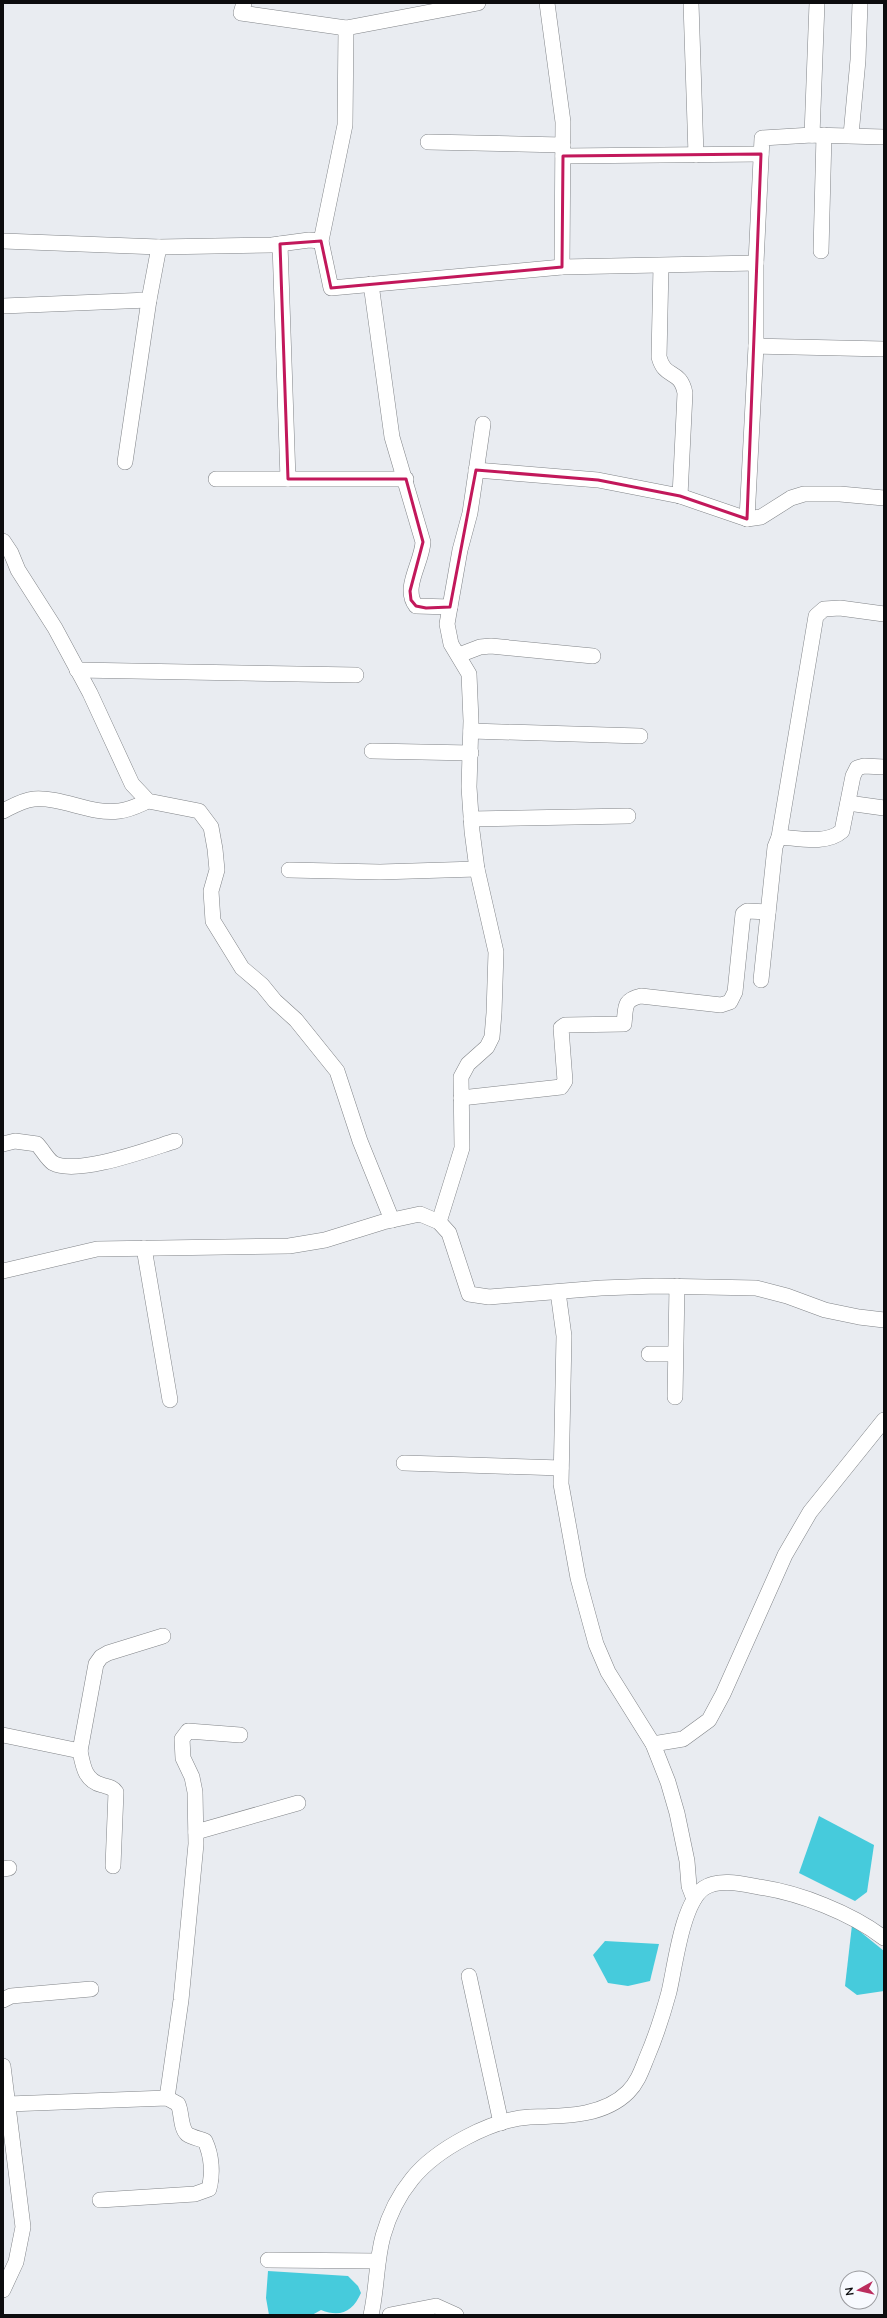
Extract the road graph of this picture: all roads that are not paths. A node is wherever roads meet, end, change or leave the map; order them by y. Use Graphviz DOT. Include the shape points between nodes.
graph roads {
  1 [pos="244,3"];
  2 [pos="478,3"];
  3 [pos="547,3"];
  4 [pos="692,3"];
  5 [pos="817,3"];
  6 [pos="860,3"];
  7 [pos="346,28"];
  8 [pos="818,135"];
  9 [pos="851,135"];
  10 [pos="884,137"];
  11 [pos="428,142"];
  12 [pos="563,151"];
  13 [pos="761,154"];
  14 [pos="696,155"];
  15 [pos="321,241"];
  16 [pos="3,242"];
  17 [pos="280,244"];
  18 [pos="159,247"];
  19 [pos="821,251"];
  20 [pos="756,263"];
  21 [pos="661,266"];
  22 [pos="562,267"];
  23 [pos="370,284"];
  24 [pos="150,300"];
  25 [pos="3,306"];
  26 [pos="756,346"];
  27 [pos="884,349"];
  28 [pos="483,424"];
  29 [pos="125,462"];
  30 [pos="476,470"];
  31 [pos="216,479"];
  32 [pos="288,479"];
  33 [pos="406,479"];
  34 [pos="680,496"];
  35 [pos="884,498"];
  36 [pos="747,519"];
  37 [pos="3,542"];
  38 [pos="450,607"];
  39 [pos="884,614"];
  40 [pos="459,656"];
  41 [pos="593,656"];
  42 [pos="77,670"];
  43 [pos="356,675"];
  44 [pos="471,731"];
  45 [pos="640,736"];
  46 [pos="372,752"];
  47 [pos="471,753"];
  48 [pos="884,767"];
  49 [pos="148,801"];
  50 [pos="848,803"];
  51 [pos="884,808"];
  52 [pos="3,811"];
  53 [pos="628,816"];
  54 [pos="471,819"];
  55 [pos="779,837"];
  56 [pos="477,869"];
  57 [pos="289,870"];
  58 [pos="768,912"];
  59 [pos="762,980"];
  60 [pos="461,1098"];
  61 [pos="175,1141"];
  62 [pos="3,1144"];
  63 [pos="392,1220"];
  64 [pos="439,1222"];
  65 [pos="144,1248"];
  66 [pos="3,1271"];
  67 [pos="677,1286"];
  68 [pos="558,1292"];
  69 [pos="884,1320"];
  70 [pos="649,1354"];
  71 [pos="675,1354"];
  72 [pos="675,1398"];
  73 [pos="170,1400"];
  74 [pos="884,1420"];
  75 [pos="404,1463"];
  76 [pos="561,1468"];
  77 [pos="163,1636"];
  78 [pos="3,1735"];
  79 [pos="240,1735"];
  80 [pos="653,1744"];
  81 [pos="80,1751"];
  82 [pos="298,1803"];
  83 [pos="196,1832"];
  84 [pos="113,1866"];
  85 [pos="694,1899"];
  86 [pos="884,1938"];
  87 [pos="469,1976"];
  88 [pos="91,1989"];
  89 [pos="3,2000"];
  90 [pos="3,2066"];
  91 [pos="167,2098"];
  92 [pos="7,2110"];
  93 [pos="501,2123"];
  94 [pos="10,2178"];
  95 [pos="100,2200"];
  96 [pos="268,2260"];
  97 [pos="378,2261"];
  98 [pos="3,2290"];
  99 [pos="371,2315"];
  100 [pos="390,2315"];
  101 [pos="456,2315"];
  1 -- 7 [label="street" via="241,13"];
  2 -- 7 [label="street"];
  3 -- 12 [label="street" via="563,122"];
  4 -- 14 [label="street"];
  5 -- 8 [label="street"];
  6 -- 9 [label="street"];
  7 -- 15 [label="street" via="345,125"];
  8 -- 9 [label="street"];
  8 -- 13 [label="street" via="762,138"];
  8 -- 19 [label="street"];
  9 -- 10 [label="street"];
  11 -- 12 [label="street"];
  12 -- 14 [label="street"];
  12 -- 22 [label="street"];
  13 -- 14 [label="street"];
  13 -- 20 [label="street"];
  15 -- 17 [label="street"];
  15 -- 23 [label="street" via="331,288"];
  16 -- 18 [label="street"];
  17 -- 18 [label="street"];
  17 -- 32 [label="street"];
  18 -- 24 [label="street"];
  20 -- 21 [label="street"];
  20 -- 26 [label="street"];
  21 -- 22 [label="street"];
  21 -- 34 [label="street" via="659,357 667,372 678,376 683,382 685,392"];
  22 -- 23 [label="street"];
  23 -- 33 [label="street" via="392,437"];
  24 -- 25 [label="street"];
  24 -- 29 [label="street"];
  26 -- 27 [label="street"];
  26 -- 36 [label="street"];
  28 -- 30 [label="street"];
  30 -- 34 [label="street" via="598,480"];
  30 -- 38 [label="street" via="470,513 460,550"];
  31 -- 32 [label="street"];
  32 -- 33 [label="street"];
  33 -- 38 [label="street" via="423,542 423,552 410,591 411,600 416,606"];
  34 -- 36 [label="street"];
  35 -- 36 [label="street" via="804,494 791,498 761,518"];
  37 -- 42 [label="street"];
  38 -- 40 [label="street" via="447,624 451,644"];
  39 -- 55 [label="street" via="840,608 824,609 816,616"];
  40 -- 41 [label="street" via="480,647 491,646"];
  40 -- 44 [label="street" via="469,674"];
  42 -- 43 [label="street"];
  42 -- 49 [label="street" via="132,784"];
  44 -- 45 [label="street"];
  44 -- 47 [label="street"];
  46 -- 47 [label="street"];
  47 -- 54 [label="street"];
  48 -- 50 [label="street" via="857,768"];
  49 -- 52 [label="street" via="118,811 35,799 20,802"];
  49 -- 63 [label="street" via="199,811 211,827 217,870 211,891 213,921 242,968 296,1020 337,1071 360,1141"];
  50 -- 51 [label="street"];
  50 -- 55 [label="street" via="842,831 835,837"];
  53 -- 54 [label="street"];
  54 -- 56 [label="street"];
  55 -- 58 [label="street" via="775,847"];
  56 -- 57 [label="street" via="380,872"];
  56 -- 60 [label="street" via="496,952 494,1013 492,1037 487,1047 468,1064 461,1077"];
  58 -- 59 [label="street"];
  58 -- 60 [label="street" via="747,911 743,914 735,992 730,1002 721,1005 641,996 631,998 627,1003 624,1024 565,1025 561,1028 565,1081 561,1088"];
  60 -- 64 [label="street" via="462,1148"];
  61 -- 62 [label="street" via="92,1164 62,1166 52,1162 38,1144 15,1141"];
  63 -- 64 [label="street" via="420,1214"];
  63 -- 65 [label="street" via="325,1240 289,1246"];
  64 -- 68 [label="street" via="449,1233 469,1294 489,1297"];
  65 -- 66 [label="street" via="97,1249"];
  65 -- 73 [label="street"];
  67 -- 68 [label="street"];
  67 -- 69 [label="street" via="756,1288 825,1310 859,1318"];
  67 -- 71 [label="street"];
  68 -- 76 [label="street" via="564,1336"];
  70 -- 71 [label="street"];
  71 -- 72 [label="street"];
  74 -- 80 [label="street" via="810,1512 782,1561 709,1720 683,1739"];
  75 -- 76 [label="street"];
  76 -- 80 [label="street" via="561,1484 578,1578 596,1644 608,1672"];
  77 -- 81 [label="street" via="101,1657 96,1664"];
  78 -- 81 [label="street"];
  79 -- 83 [label="street" via="188,1731 182,1739 183,1758 192,1777 195,1792"];
  80 -- 85 [label="street" via="677,1813 687,1861 689,1886"];
  81 -- 84 [label="street" via="84,1772 89,1778 97,1784 113,1788 116,1792"];
  82 -- 83 [label="street"];
  83 -- 91 [label="street" via="194,1877 181,2000"];
  85 -- 86 [label="street" via="704,1888 724,1883 768,1888 843,1914 866,1925"];
  85 -- 93 [label="street" via="679,1943 658,2028 639,2078 628,2092 598,2110"];
  87 -- 93 [label="street"];
  88 -- 89 [label="street" via="11,1996"];
  90 -- 92 [label="street"];
  91 -- 92 [label="street"];
  91 -- 95 [label="street" via="178,2104 187,2134 205,2141 209,2150 212,2178 208,2189 195,2194"];
  92 -- 94 [label="street"];
  93 -- 97 [label="street" via="451,2147 412,2178 395,2203 383,2236"];
  94 -- 98 [label="street" via="23,2227 16,2262"];
  96 -- 97 [label="street"];
  97 -- 99 [label="street"];
  100 -- 101 [label="street" via="436,2306"];
}
